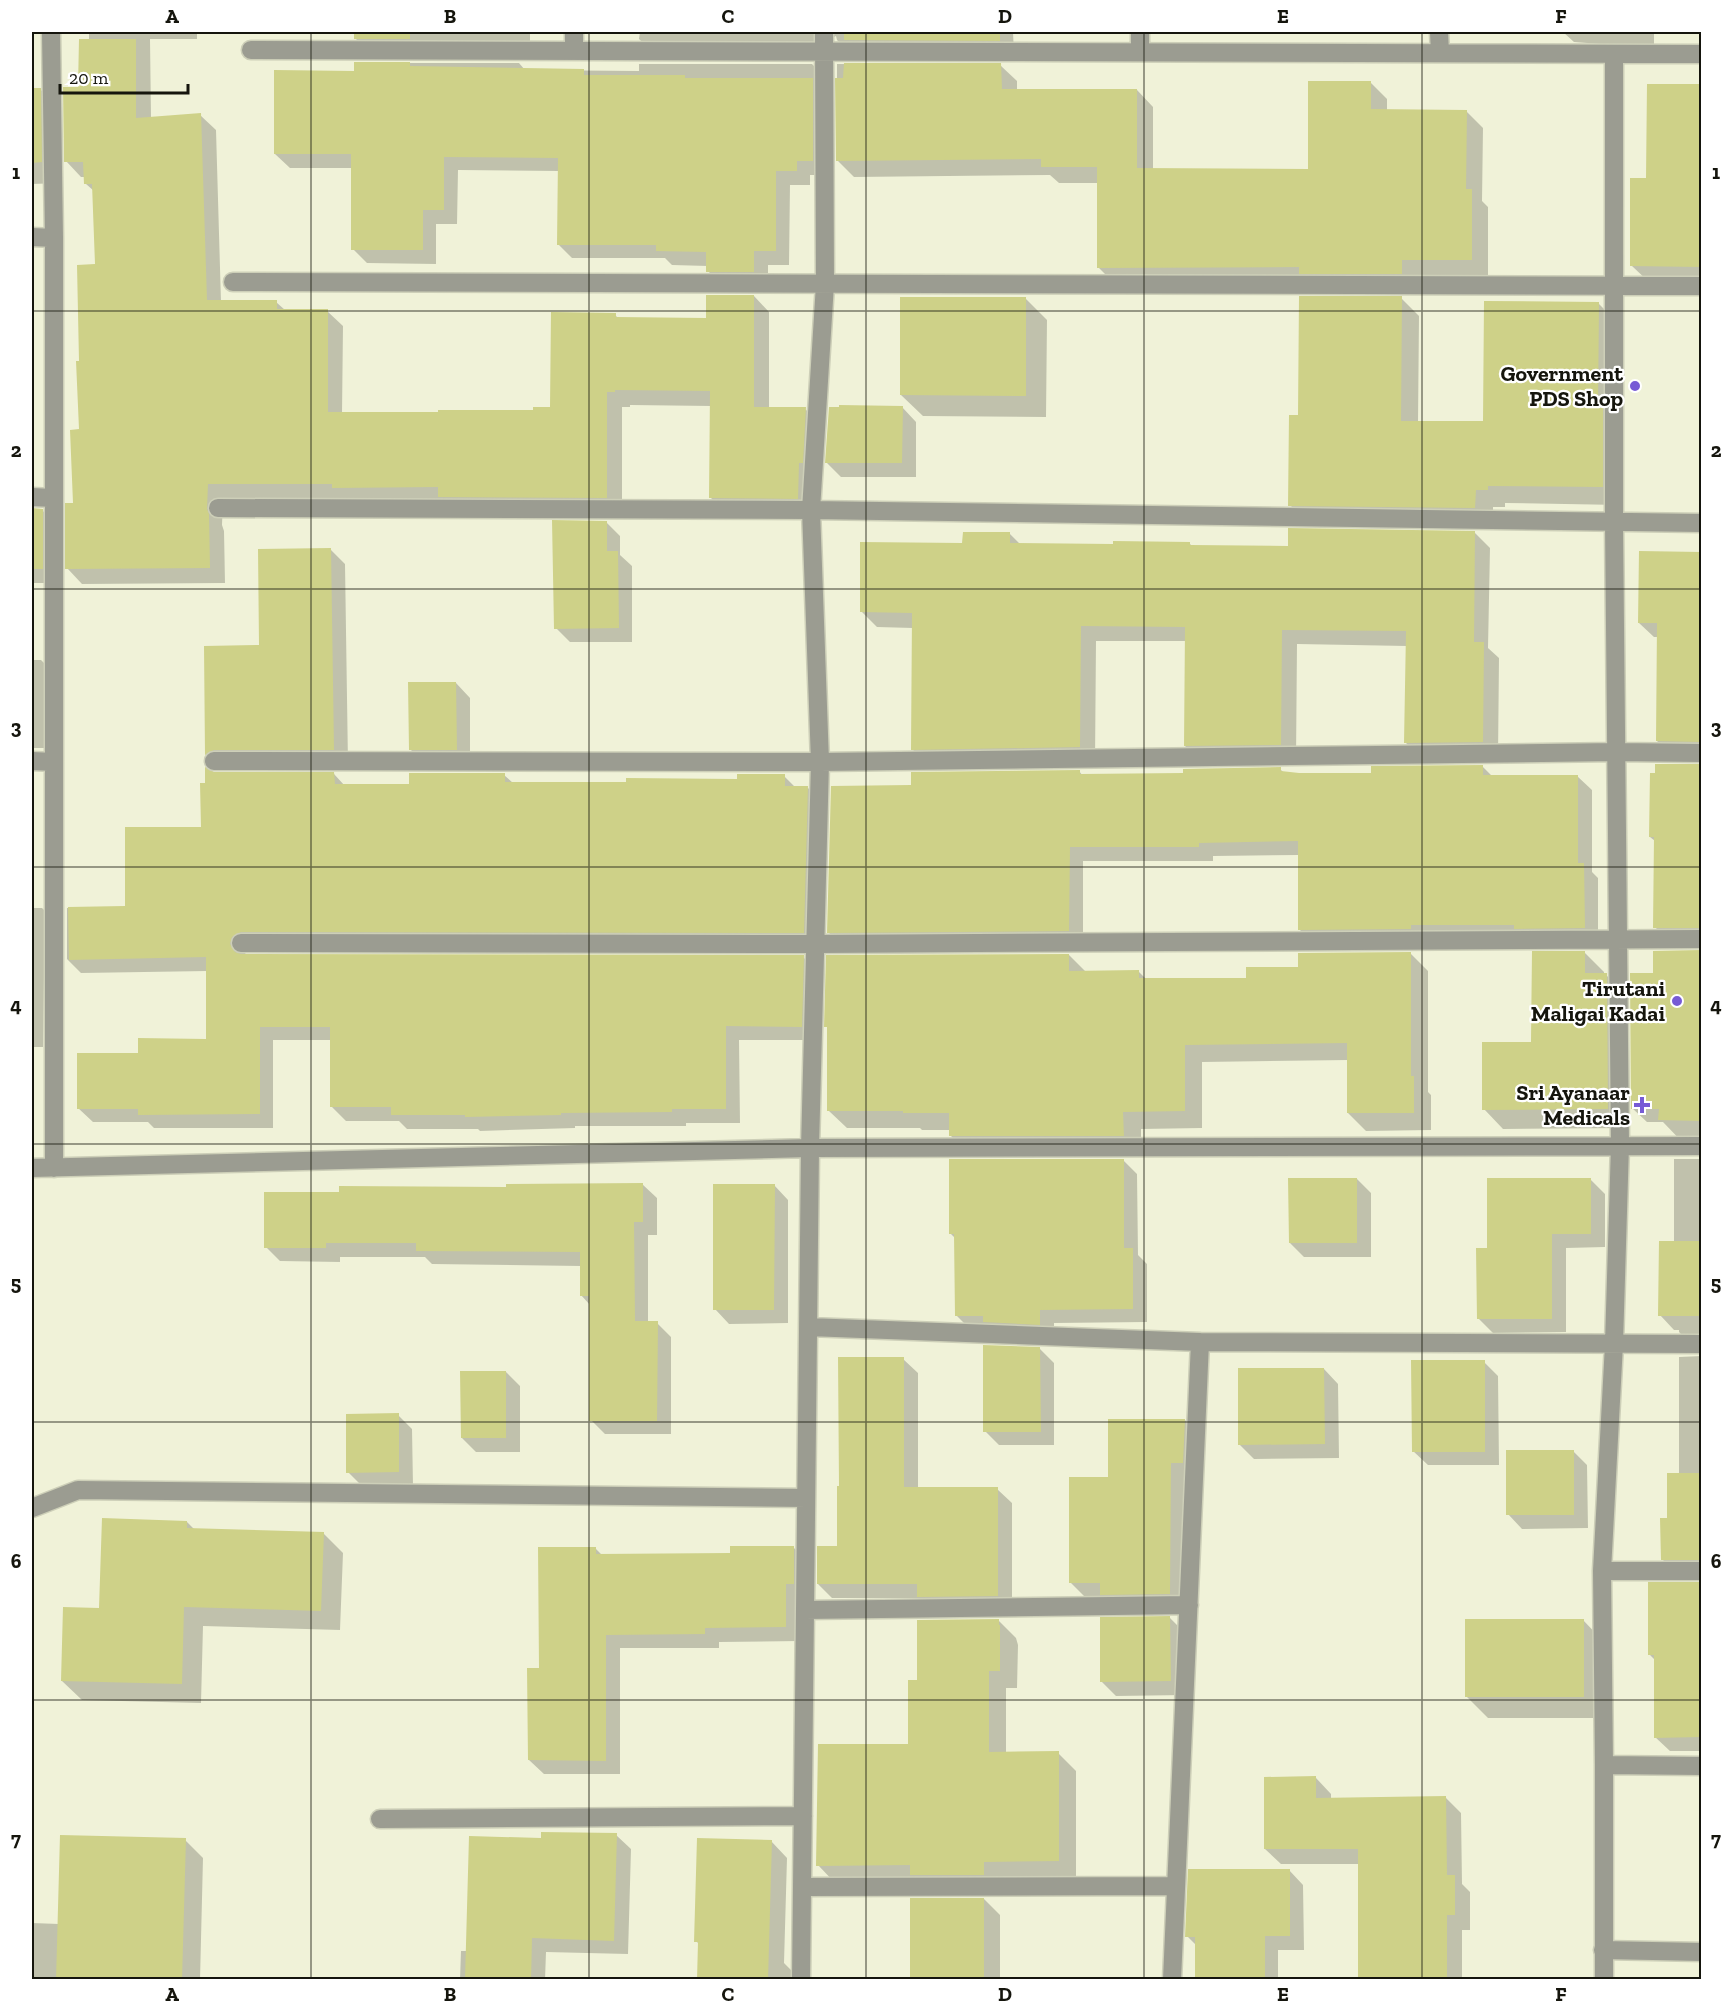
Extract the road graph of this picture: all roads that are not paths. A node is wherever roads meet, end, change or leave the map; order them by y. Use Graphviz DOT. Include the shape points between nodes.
graph roads {
  1 [pos="51,32"];
  2 [pos="574,32"];
  3 [pos="824,32"];
  4 [pos="1140,32"];
  5 [pos="1439,32"];
  6 [pos="325,41"];
  7 [pos="251,50"];
  8 [pos="574,51"];
  9 [pos="824,52"];
  10 [pos="1140,52"];
  11 [pos="1440,53"];
  12 [pos="1614,54"];
  13 [pos="1701,54"];
  14 [pos="32,237"];
  15 [pos="54,238"];
  16 [pos="233,282"];
  17 [pos="825,284"];
  18 [pos="1615,286"];
  19 [pos="1701,286"];
  20 [pos="32,497"];
  21 [pos="53,498"];
  22 [pos="218,508"];
  23 [pos="811,510"];
  24 [pos="1614,522"];
  25 [pos="1701,523"];
  26 [pos="1617,752"];
  27 [pos="1701,753"];
  28 [pos="32,761"];
  29 [pos="214,761"];
  30 [pos="54,762"];
  31 [pos="820,762"];
  32 [pos="1701,939"];
  33 [pos="1618,941"];
  34 [pos="241,943"];
  35 [pos="816,944"];
  36 [pos="1620,1146"];
  37 [pos="1701,1146"];
  38 [pos="810,1148"];
  39 [pos="54,1167"];
  40 [pos="32,1168"];
  41 [pos="809,1327"];
  42 [pos="1200,1342"];
  43 [pos="1614,1344"];
  44 [pos="1701,1344"];
  45 [pos="806,1498"];
  46 [pos="32,1508"];
  47 [pos="1602,1571"];
  48 [pos="1701,1571"];
  49 [pos="1189,1605"];
  50 [pos="805,1610"];
  51 [pos="1604,1766"];
  52 [pos="1701,1766"];
  53 [pos="803,1816"];
  54 [pos="380,1819"];
  55 [pos="1176,1886"];
  56 [pos="802,1887"];
  57 [pos="1603,1950"];
  58 [pos="1701,1952"];
  59 [pos="801,1980"];
  60 [pos="1172,1980"];
  61 [pos="1604,1980"];
  1 -- 15 [label="street"];
  2 -- 8 [label="street"];
  3 -- 9 [label="street"];
  4 -- 10 [label="street"];
  5 -- 11 [label="street"];
  6 -- 7 [label="street"];
  6 -- 8 [label="street"];
  8 -- 9 [label="street"];
  9 -- 10 [label="street"];
  9 -- 17 [label="street"];
  10 -- 11 [label="street"];
  11 -- 12 [label="street"];
  12 -- 13 [label="street"];
  12 -- 18 [label="street"];
  14 -- 15 [label="street"];
  15 -- 21 [label="street"];
  16 -- 17 [label="street"];
  17 -- 18 [label="street"];
  17 -- 23 [label="street"];
  18 -- 19 [label="street"];
  18 -- 24 [label="street"];
  20 -- 21 [label="street"];
  21 -- 30 [label="street"];
  22 -- 23 [label="street"];
  23 -- 24 [label="street"];
  23 -- 31 [label="street"];
  24 -- 25 [label="street"];
  24 -- 26 [label="street"];
  26 -- 27 [label="street"];
  26 -- 31 [label="street"];
  26 -- 33 [label="street"];
  28 -- 30 [label="street"];
  29 -- 31 [label="street"];
  30 -- 39 [label="street"];
  31 -- 35 [label="street"];
  32 -- 33 [label="street"];
  33 -- 35 [label="street"];
  33 -- 36 [label="street"];
  34 -- 35 [label="street"];
  35 -- 38 [label="street"];
  36 -- 37 [label="street"];
  36 -- 38 [label="street"];
  36 -- 43 [label="street"];
  38 -- 39 [label="street"];
  38 -- 41 [label="street"];
  39 -- 40 [label="street"];
  41 -- 42 [label="street"];
  41 -- 45 [label="street"];
  42 -- 43 [label="street"];
  42 -- 49 [label="street"];
  43 -- 44 [label="street"];
  43 -- 47 [label="street"];
  45 -- 46 [label="street" via="78,1490"];
  45 -- 50 [label="street"];
  47 -- 48 [label="street"];
  47 -- 51 [label="street"];
  49 -- 50 [label="street"];
  49 -- 55 [label="street"];
  50 -- 53 [label="street"];
  51 -- 52 [label="street"];
  51 -- 57 [label="street"];
  53 -- 54 [label="street"];
  53 -- 56 [label="street"];
  55 -- 56 [label="street"];
  55 -- 60 [label="street"];
  56 -- 59 [label="street"];
  57 -- 58 [label="street"];
  57 -- 61 [label="street"];
}
